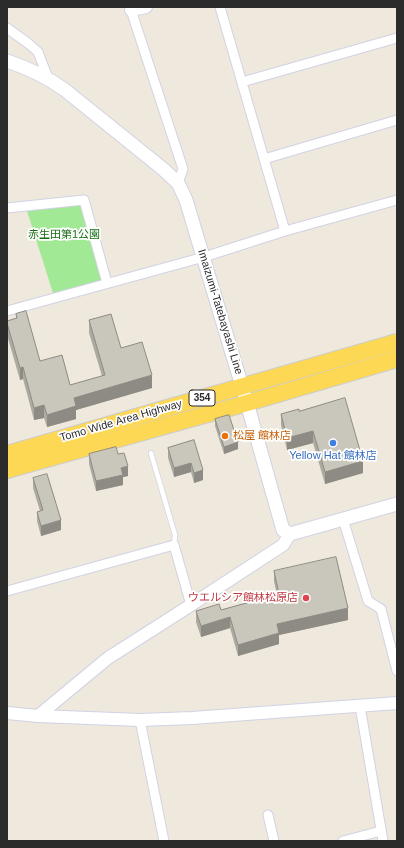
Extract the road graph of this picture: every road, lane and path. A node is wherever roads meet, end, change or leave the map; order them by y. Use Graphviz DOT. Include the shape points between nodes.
graph roads {
  1 [pos="146,7"];
  2 [pos="220,7"];
  3 [pos="131,9"];
  4 [pos="7,28"];
  5 [pos="397,38"];
  6 [pos="7,61"];
  7 [pos="48,78"];
  8 [pos="242,82"];
  9 [pos="397,120"];
  10 [pos="264,159"];
  11 [pos="178,183"];
  12 [pos="397,200"];
  13 [pos="7,208"];
  14 [pos="285,231"];
  15 [pos="204,257"];
  16 [pos="107,283"];
  17 [pos="7,311"];
  18 [pos="397,342"];
  19 [pos="397,359"];
  20 [pos="242,386"];
  21 [pos="247,403"];
  22 [pos="151,452"];
  23 [pos="7,454"];
  24 [pos="7,470"];
  25 [pos="397,504"];
  26 [pos="343,519"];
  27 [pos="290,534"];
  28 [pos="174,545"];
  29 [pos="7,590"];
  30 [pos="191,606"];
  31 [pos="397,671"];
  32 [pos="397,703"];
  33 [pos="360,706"];
  34 [pos="7,713"];
  35 [pos="38,716"];
  36 [pos="140,720"];
  37 [pos="268,816"];
  38 [pos="381,831"];
  39 [pos="164,841"];
  40 [pos="274,841"];
  41 [pos="343,841"];
  42 [pos="383,841"];
  1 -- 3 [label="street"];
  2 -- 8 [label="street"];
  3 -- 11 [label="street" via="183,169"];
  4 -- 7 [label="street" via="38,52"];
  5 -- 8 [label="street"];
  6 -- 7 [label="main road, Imaizumi-Tatebayashi Line"];
  7 -- 11 [label="main road, Imaizumi-Tatebayashi Line"];
  8 -- 10 [label="street"];
  9 -- 10 [label="street"];
  10 -- 14 [label="street"];
  11 -- 15 [label="main road, Imaizumi-Tatebayashi Line"];
  12 -- 14 [label="street"];
  13 -- 16 [label="street" via="84,200"];
  14 -- 15 [label="street"];
  15 -- 16 [label="street"];
  15 -- 20 [label="main road, Imaizumi-Tatebayashi Line"];
  16 -- 17 [label="street"];
  18 -- 20 [label="highway, Tomo Wide Area Highway / 354"];
  19 -- 21 [label="highway, Tomo Wide Area Highway / 354"];
  20 -- 21 [label="main road, Imaizumi-Tatebayashi Line"];
  20 -- 23 [label="highway, Tomo Wide Area Highway / 354"];
  21 -- 24 [label="highway, Tomo Wide Area Highway / 354"];
  21 -- 27 [label="main road, Imaizumi-Tatebayashi Line" via="281,527"];
  22 -- 28 [label="lane" via="175,535"];
  25 -- 26 [label="main road"];
  26 -- 27 [label="main road"];
  26 -- 31 [label="street" via="368,601 381,609"];
  27 -- 30 [label="street" via="283,545"];
  28 -- 29 [label="street"];
  28 -- 30 [label="street"];
  30 -- 35 [label="street" via="108,658"];
  32 -- 33 [label="street"];
  33 -- 36 [label="street"];
  33 -- 38 [label="street"];
  34 -- 35 [label="street"];
  35 -- 36 [label="street"];
  36 -- 39 [label="street"];
  37 -- 40 [label="street"];
  38 -- 41 [label="street"];
  38 -- 42 [label="street"];
}
